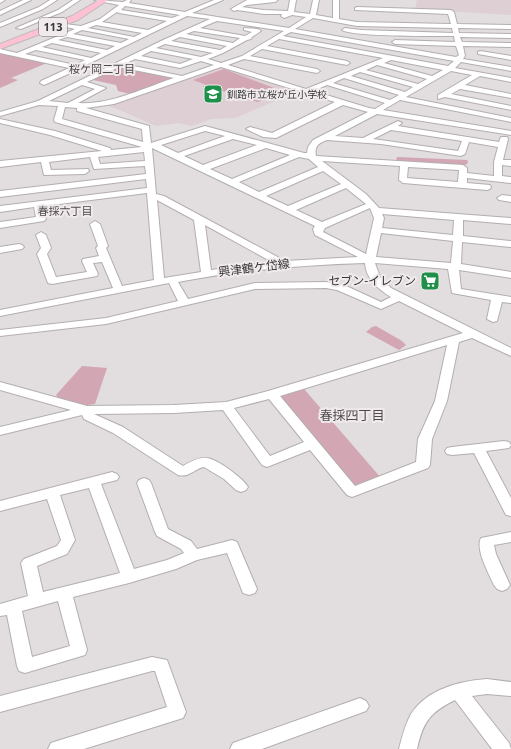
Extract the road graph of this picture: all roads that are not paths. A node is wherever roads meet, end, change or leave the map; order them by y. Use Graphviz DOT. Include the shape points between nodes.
graph roads {
  1 [pos="28,0"];
  2 [pos="101,0"];
  3 [pos="201,0"];
  4 [pos="271,0"];
  5 [pos="275,0"];
  6 [pos="294,0"];
  7 [pos="316,0"];
  8 [pos="336,0"];
  9 [pos="357,0"];
  10 [pos="53,1"];
  11 [pos="217,1"];
  12 [pos="75,2"];
  13 [pos="128,2"];
  14 [pos="248,2"];
  15 [pos="0,5"];
  16 [pos="185,5"];
  17 [pos="14,7"];
  18 [pos="200,7"];
  19 [pos="237,8"];
  20 [pos="116,10"];
  21 [pos="269,12"];
  22 [pos="291,12"];
  23 [pos="357,12"];
  24 [pos="0,13"];
  25 [pos="188,13"];
  26 [pos="226,14"];
  27 [pos="313,16"];
  28 [pos="108,17"];
  29 [pos="115,18"];
  30 [pos="218,18"];
  31 [pos="452,18"];
  32 [pos="460,18"];
  33 [pos="173,20"];
  34 [pos="336,20"];
  35 [pos="208,22"];
  36 [pos="96,23"];
  37 [pos="302,23"];
  38 [pos="60,24"];
  39 [pos="146,24"];
  40 [pos="310,24"];
  41 [pos="357,24"];
  42 [pos="0,25"];
  43 [pos="161,26"];
  44 [pos="454,26"];
  45 [pos="511,27"];
  46 [pos="21,29"];
  47 [pos="82,29"];
  48 [pos="193,29"];
  49 [pos="342,29"];
  50 [pos="290,30"];
  51 [pos="40,32"];
  52 [pos="148,32"];
  53 [pos="358,32"];
  54 [pos="12,34"];
  55 [pos="67,35"];
  56 [pos="179,35"];
  57 [pos="457,35"];
  58 [pos="511,36"];
  59 [pos="247,38"];
  60 [pos="135,39"];
  61 [pos="254,39"];
  62 [pos="52,42"];
  63 [pos="164,42"];
  64 [pos="268,42"];
  65 [pos="460,44"];
  66 [pos="496,44"];
  67 [pos="122,45"];
  68 [pos="234,45"];
  69 [pos="511,45"];
  70 [pos="385,47"];
  71 [pos="0,48"];
  72 [pos="36,48"];
  73 [pos="150,49"];
  74 [pos="0,51"];
  75 [pos="108,52"];
  76 [pos="221,52"];
  77 [pos="480,53"];
  78 [pos="17,54"];
  79 [pos="374,55"];
  80 [pos="135,57"];
  81 [pos="244,57"];
  82 [pos="390,58"];
  83 [pos="511,58"];
  84 [pos="202,59"];
  85 [pos="366,59"];
  86 [pos="93,60"];
  87 [pos="461,60"];
  88 [pos="347,63"];
  89 [pos="376,63"];
  90 [pos="119,65"];
  91 [pos="222,66"];
  92 [pos="77,67"];
  93 [pos="449,69"];
  94 [pos="511,69"];
  95 [pos="359,70"];
  96 [pos="318,71"];
  97 [pos="103,72"];
  98 [pos="479,74"];
  99 [pos="344,76"];
  100 [pos="184,78"];
  101 [pos="433,78"];
  102 [pos="511,80"];
  103 [pos="44,83"];
  104 [pos="81,83"];
  105 [pos="326,83"];
  106 [pos="418,86"];
  107 [pos="458,86"];
  108 [pos="306,91"];
  109 [pos="444,95"];
  110 [pos="402,96"];
  111 [pos="511,96"];
  112 [pos="342,102"];
  113 [pos="390,102"];
  114 [pos="39,103"];
  115 [pos="430,104"];
  116 [pos="69,105"];
  117 [pos="511,108"];
  118 [pos="2,111"];
  119 [pos="375,111"];
  120 [pos="410,117"];
  121 [pos="511,120"];
  122 [pos="0,121"];
  123 [pos="390,127"];
  124 [pos="250,129"];
  125 [pos="509,130"];
  126 [pos="233,136"];
  127 [pos="324,137"];
  128 [pos="365,140"];
  129 [pos="466,140"];
  130 [pos="266,145"];
  131 [pos="502,146"];
  132 [pos="149,147"];
  133 [pos="113,152"];
  134 [pos="93,154"];
  135 [pos="299,154"];
  136 [pos="178,156"];
  137 [pos="312,157"];
  138 [pos="44,159"];
  139 [pos="498,162"];
  140 [pos="148,163"];
  141 [pos="511,163"];
  142 [pos="0,164"];
  143 [pos="404,164"];
  144 [pos="204,168"];
  145 [pos="323,168"];
  146 [pos="85,171"];
  147 [pos="463,175"];
  148 [pos="150,176"];
  149 [pos="498,178"];
  150 [pos="511,180"];
  151 [pos="232,182"];
  152 [pos="347,184"];
  153 [pos="68,185"];
  154 [pos="462,185"];
  155 [pos="487,187"];
  156 [pos="152,193"];
  157 [pos="0,194"];
  158 [pos="260,195"];
  159 [pos="74,200"];
  160 [pos="38,204"];
  161 [pos="375,208"];
  162 [pos="0,209"];
  163 [pos="290,209"];
  164 [pos="459,216"];
  165 [pos="199,219"];
  166 [pos="511,221"];
  167 [pos="95,224"];
  168 [pos="0,225"];
  169 [pos="322,226"];
  170 [pos="376,230"];
  171 [pos="41,235"];
  172 [pos="458,238"];
  173 [pos="511,244"];
  174 [pos="19,247"];
  175 [pos="0,250"];
  176 [pos="105,258"];
  177 [pos="370,260"];
  178 [pos="282,264"];
  179 [pos="455,265"];
  180 [pos="511,270"];
  181 [pos="206,274"];
  182 [pos="511,274"];
  183 [pos="172,280"];
  184 [pos="52,281"];
  185 [pos="159,282"];
  186 [pos="119,290"];
  187 [pos="399,297"];
  188 [pos="497,298"];
  189 [pos="511,300"];
  190 [pos="60,301"];
  191 [pos="185,303"];
  192 [pos="0,313"];
  193 [pos="493,319"];
  194 [pos="0,334"];
  195 [pos="473,334"];
  196 [pos="454,340"];
  197 [pos="511,353"];
  198 [pos="0,386"];
  199 [pos="272,394"];
  200 [pos="226,406"];
  201 [pos="87,410"];
  202 [pos="0,431"];
  203 [pos="313,444"];
  204 [pos="504,445"];
  205 [pos="478,448"];
  206 [pos="452,451"];
  207 [pos="112,477"];
  208 [pos="144,482"];
  209 [pos="94,483"];
  210 [pos="241,487"];
  211 [pos="52,493"];
  212 [pos="0,506"];
  213 [pos="511,511"];
  214 [pos="511,537"];
  215 [pos="194,555"];
  216 [pos="129,577"];
  217 [pos="502,585"];
  218 [pos="249,590"];
  219 [pos="64,594"];
  220 [pos="37,601"];
  221 [pos="6,608"];
  222 [pos="511,689"];
  223 [pos="458,691"];
  224 [pos="0,704"];
  225 [pos="360,706"];
  226 [pos="57,749"];
  227 [pos="239,749"];
  228 [pos="408,749"];
  229 [pos="503,749"];
  1 -- 17 [label="street"];
  2 -- 13 [label="street"];
  2 -- 38 [label="main road, 113" via="75,18"];
  3 -- 11 [label="street"];
  4 -- 5 [label="street"];
  4 -- 14 [label="street"];
  4 -- 21 [label="street"];
  6 -- 22 [label="street"];
  7 -- 27 [label="street"];
  8 -- 34 [label="street"];
  9 -- 23 [label="street"];
  10 -- 12 [label="street"];
  10 -- 42 [label="street"];
  11 -- 18 [label="street"];
  12 -- 46 [label="street"];
  13 -- 20 [label="street"];
  13 -- 25 [label="street"];
  14 -- 19 [label="street"];
  15 -- 17 [label="street"];
  16 -- 18 [label="street"];
  17 -- 24 [label="street"];
  18 -- 25 [label="street"];
  19 -- 21 [label="street"];
  19 -- 26 [label="street"];
  20 -- 28 [label="street"];
  20 -- 33 [label="street"];
  21 -- 22 [label="street"];
  22 -- 26 [label="street" via="278,20"];
  22 -- 27 [label="street"];
  23 -- 31 [label="street" via="449,11"];
  23 -- 41 [label="street"];
  25 -- 30 [label="street"];
  25 -- 33 [label="street"];
  26 -- 30 [label="street"];
  27 -- 34 [label="street"];
  27 -- 37 [label="street"];
  28 -- 29 [label="street"];
  28 -- 36 [label="street"];
  30 -- 35 [label="street"];
  30 -- 50 [label="street"];
  31 -- 32 [label="street"];
  31 -- 44 [label="street"];
  33 -- 43 [label="street"];
  34 -- 41 [label="street"];
  35 -- 48 [label="street"];
  35 -- 59 [label="street" via="258,31"];
  36 -- 47 [label="street"];
  36 -- 52 [label="street"];
  37 -- 40 [label="street"];
  37 -- 50 [label="street"];
  38 -- 47 [label="street"];
  38 -- 51 [label="main road, 113"];
  39 -- 43 [label="street"];
  41 -- 44 [label="street"];
  41 -- 53 [label="street"];
  42 -- 46 [label="street"];
  43 -- 52 [label="street"];
  44 -- 45 [label="street"];
  44 -- 57 [label="street"];
  46 -- 51 [label="street"];
  46 -- 54 [label="street"];
  47 -- 55 [label="street"];
  47 -- 60 [label="street"];
  48 -- 56 [label="street"];
  48 -- 59 [label="street"];
  49 -- 53 [label="street"];
  50 -- 64 [label="street"];
  50 -- 70 [label="street"];
  51 -- 71 [label="main road, 113"];
  52 -- 60 [label="street"];
  53 -- 57 [label="street"];
  55 -- 62 [label="street"];
  55 -- 67 [label="street"];
  56 -- 63 [label="street"];
  56 -- 68 [label="street"];
  57 -- 58 [label="street"];
  57 -- 65 [label="street"];
  59 -- 61 [label="street"];
  59 -- 68 [label="street"];
  60 -- 63 [label="street"];
  60 -- 67 [label="street"];
  62 -- 72 [label="street"];
  62 -- 75 [label="street"];
  63 -- 73 [label="street"];
  63 -- 76 [label="street"];
  64 -- 79 [label="street"];
  64 -- 81 [label="street"];
  64 -- 85 [label="street"];
  64 -- 88 [label="street"];
  65 -- 66 [label="street"];
  65 -- 70 [label="street" via="394,42"];
  65 -- 87 [label="street"];
  66 -- 69 [label="street"];
  66 -- 77 [label="street"];
  67 -- 75 [label="street"];
  68 -- 76 [label="street"];
  70 -- 79 [label="street"];
  70 -- 87 [label="street"];
  72 -- 78 [label="street"];
  72 -- 86 [label="street"];
  73 -- 80 [label="street"];
  73 -- 84 [label="street"];
  74 -- 78 [label="street"];
  75 -- 86 [label="street"];
  76 -- 84 [label="street"];
  77 -- 83 [label="street"];
  77 -- 87 [label="street"];
  78 -- 92 [label="street"];
  79 -- 82 [label="street"];
  80 -- 84 [label="street" via="180,66"];
  80 -- 90 [label="street"];
  81 -- 91 [label="street"];
  81 -- 96 [label="street"];
  82 -- 89 [label="street"];
  82 -- 93 [label="street"];
  84 -- 91 [label="street"];
  86 -- 92 [label="street"];
  87 -- 93 [label="street"];
  87 -- 94 [label="street"];
  89 -- 95 [label="street"];
  89 -- 101 [label="street"];
  90 -- 97 [label="street"];
  90 -- 100 [label="street"];
  91 -- 100 [label="street"];
  91 -- 108 [label="street"];
  92 -- 97 [label="street"];
  92 -- 103 [label="street"];
  93 -- 98 [label="street"];
  93 -- 101 [label="street"];
  95 -- 99 [label="street"];
  95 -- 106 [label="street"];
  97 -- 104 [label="street"];
  98 -- 102 [label="street"];
  98 -- 107 [label="street"];
  99 -- 105 [label="street"];
  99 -- 110 [label="street"];
  100 -- 116 [label="street" via="105,104"];
  101 -- 106 [label="street"];
  104 -- 114 [label="street"];
  104 -- 116 [label="street" via="102,88"];
  105 -- 108 [label="street"];
  105 -- 113 [label="street"];
  106 -- 110 [label="street"];
  107 -- 109 [label="street"];
  107 -- 111 [label="street"];
  108 -- 112 [label="street"];
  109 -- 115 [label="street"];
  109 -- 117 [label="street"];
  110 -- 113 [label="street"];
  110 -- 115 [label="street"];
  112 -- 119 [label="street"];
  112 -- 124 [label="street" via="273,136"];
  113 -- 119 [label="street"];
  114 -- 116 [label="street"];
  114 -- 118 [label="street"];
  115 -- 121 [label="street"];
  116 -- 132 [label="street" via="146,128"];
  116 -- 132 [label="street" via="58,120"];
  119 -- 120 [label="street"];
  119 -- 127 [label="street"];
  120 -- 123 [label="street"];
  120 -- 125 [label="street"];
  122 -- 133 [label="street" via="52,133"];
  123 -- 128 [label="street"];
  123 -- 129 [label="street"];
  125 -- 131 [label="street"];
  126 -- 130 [label="street"];
  126 -- 132 [label="street" via="200,128"];
  126 -- 136 [label="street"];
  127 -- 128 [label="street"];
  127 -- 137 [label="street" via="313,146"];
  128 -- 129 [label="street" via="461,154"];
  129 -- 131 [label="street"];
  130 -- 135 [label="street"];
  130 -- 144 [label="street"];
  131 -- 139 [label="street"];
  132 -- 133 [label="street"];
  132 -- 136 [label="street"];
  132 -- 140 [label="street"];
  133 -- 134 [label="street"];
  134 -- 138 [label="street"];
  134 -- 140 [label="street" via="97,167"];
  135 -- 137 [label="street"];
  135 -- 151 [label="street"];
  136 -- 144 [label="street"];
  137 -- 143 [label="street"];
  137 -- 145 [label="street"];
  138 -- 142 [label="street"];
  138 -- 146 [label="street" via="48,173"];
  139 -- 141 [label="street"];
  139 -- 149 [label="street"];
  140 -- 148 [label="street"];
  143 -- 147 [label="street" via="463,168"];
  143 -- 154 [label="street" via="403,180"];
  144 -- 151 [label="street"];
  145 -- 152 [label="street"];
  145 -- 158 [label="street"];
  147 -- 149 [label="street"];
  147 -- 154 [label="street"];
  148 -- 153 [label="street"];
  148 -- 156 [label="street"];
  149 -- 150 [label="street"];
  151 -- 158 [label="street"];
  152 -- 161 [label="street"];
  152 -- 163 [label="street"];
  153 -- 157 [label="street"];
  153 -- 159 [label="street"];
  154 -- 155 [label="street"];
  156 -- 159 [label="street"];
  156 -- 165 [label="street"];
  156 -- 185 [label="street"];
  158 -- 163 [label="street"];
  159 -- 160 [label="street"];
  160 -- 162 [label="street"];
  160 -- 168 [label="street" via="41,219"];
  161 -- 164 [label="street"];
  161 -- 169 [label="street" via="364,207"];
  161 -- 170 [label="street" via="379,218"];
  163 -- 169 [label="street"];
  164 -- 166 [label="street"];
  164 -- 172 [label="street"];
  165 -- 178 [label="street"];
  165 -- 181 [label="street"];
  167 -- 176 [label="street" via="104,246 101,248"];
  169 -- 177 [label="street" via="318,233"];
  170 -- 172 [label="street"];
  170 -- 177 [label="street"];
  171 -- 184 [label="street" via="46,248 42,254"];
  172 -- 173 [label="street"];
  172 -- 179 [label="street"];
  174 -- 175 [label="street"];
  176 -- 184 [label="street" via="87,261 93,274"];
  176 -- 186 [label="street"];
  177 -- 178 [label="street, 興津鶴ケ岱線"];
  177 -- 179 [label="street, 興津鶴ケ岱線"];
  177 -- 187 [label="street" via="376,282"];
  178 -- 181 [label="street, 興津鶴ケ岱線"];
  179 -- 180 [label="street"];
  179 -- 182 [label="street, 興津鶴ケ岱線"];
  179 -- 188 [label="street" via="456,291"];
  181 -- 183 [label="street, 興津鶴ケ岱線"];
  183 -- 185 [label="street, 興津鶴ケ岱線"];
  183 -- 191 [label="street"];
  184 -- 190 [label="street"];
  185 -- 186 [label="street, 興津鶴ケ岱線"];
  186 -- 190 [label="street, 興津鶴ケ岱線"];
  187 -- 191 [label="street" via="381,306 340,287 316,284 255,286"];
  187 -- 195 [label="street"];
  188 -- 189 [label="street"];
  188 -- 193 [label="street"];
  190 -- 192 [label="street, 興津鶴ケ岱線"];
  191 -- 194 [label="street" via="106,321"];
  195 -- 196 [label="street"];
  195 -- 197 [label="street"];
  196 -- 199 [label="street"];
  196 -- 203 [label="street" via="441,401 425,439 423,465 352,492"];
  198 -- 201 [label="street"];
  199 -- 200 [label="street"];
  199 -- 203 [label="street"];
  200 -- 201 [label="street"];
  200 -- 203 [label="street" via="267,462"];
  201 -- 202 [label="street"];
  201 -- 210 [label="street" via="88,416 118,430 183,472 196,464 206,462"];
  204 -- 205 [label="street"];
  205 -- 206 [label="street"];
  205 -- 213 [label="street"];
  207 -- 209 [label="street"];
  208 -- 215 [label="street" via="162,532 186,545"];
  209 -- 211 [label="street"];
  209 -- 216 [label="street"];
  211 -- 212 [label="street"];
  211 -- 220 [label="street" via="68,540 62,550 29,563"];
  214 -- 217 [label="street" via="486,542 488,554"];
  215 -- 216 [label="street" via="171,565"];
  215 -- 218 [label="street" via="232,546"];
  216 -- 219 [label="street"];
  219 -- 220 [label="street"];
  219 -- 221 [label="street" via="79,650 25,666"];
  220 -- 221 [label="street"];
  222 -- 223 [label="street" via="473,687"];
  223 -- 228 [label="street" via="438,701 422,714 413,728"];
  223 -- 229 [label="street"];
  224 -- 226 [label="street" via="152,664 161,665 177,712"];
  225 -- 227 [label="street"];
}
